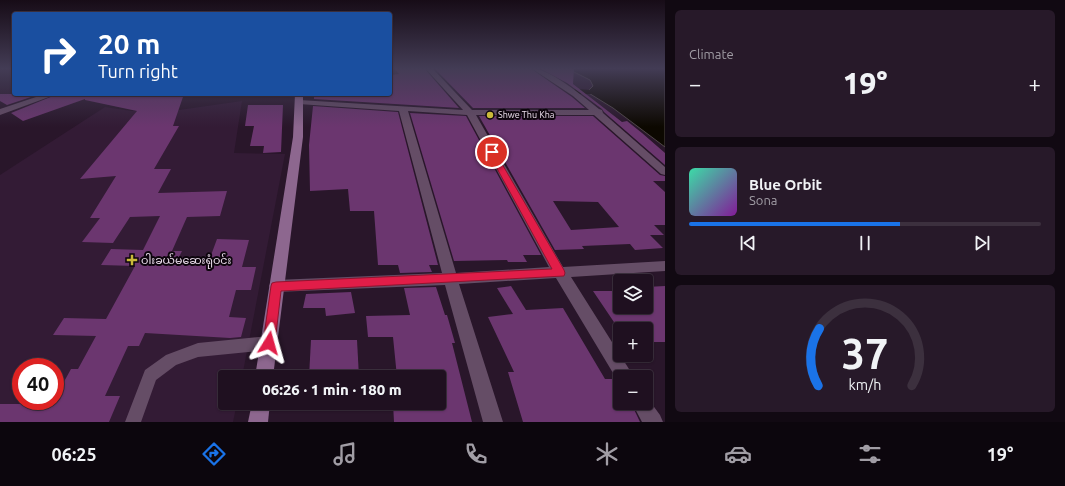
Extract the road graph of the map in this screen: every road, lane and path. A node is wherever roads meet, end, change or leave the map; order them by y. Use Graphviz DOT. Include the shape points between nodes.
graph roads {
  1 [pos="446,88"];
  2 [pos="566,88"];
  3 [pos="47,96"];
  4 [pos="299,98"];
  5 [pos="403,110"];
  6 [pos="0,112"];
  7 [pos="599,112"];
  8 [pos="470,113"];
  9 [pos="665,172"];
  10 [pos="665,266"];
  11 [pos="560,273"];
  12 [pos="450,279"];
  13 [pos="276,286"];
  14 [pos="269,343"];
  15 [pos="265,370"];
  16 [pos="621,370"];
  17 [pos="260,410"];
  18 [pos="645,410"];
  19 [pos="133,422"];
  20 [pos="258,422"];
  21 [pos="492,422"];
  22 [pos="653,422"];
  1 -- 8 [label="street"];
  2 -- 7 [label="street"];
  3 -- 6 [label="street"];
  4 -- 5 [label="street"];
  4 -- 13 [label="street" via="298,137"];
  5 -- 8 [label="street"];
  5 -- 12 [label="street"];
  7 -- 8 [label="street"];
  7 -- 9 [label="street"];
  8 -- 11 [label="street"];
  10 -- 11 [label="street"];
  11 -- 12 [label="street"];
  11 -- 16 [label="street"];
  12 -- 13 [label="street"];
  12 -- 21 [label="street"];
  13 -- 14 [label="street"];
  14 -- 15 [label="street"];
  14 -- 19 [label="lane" via="198,350 171,360 150,375"];
  17 -- 20 [label="street"];
  18 -- 22 [label="street"];
}
